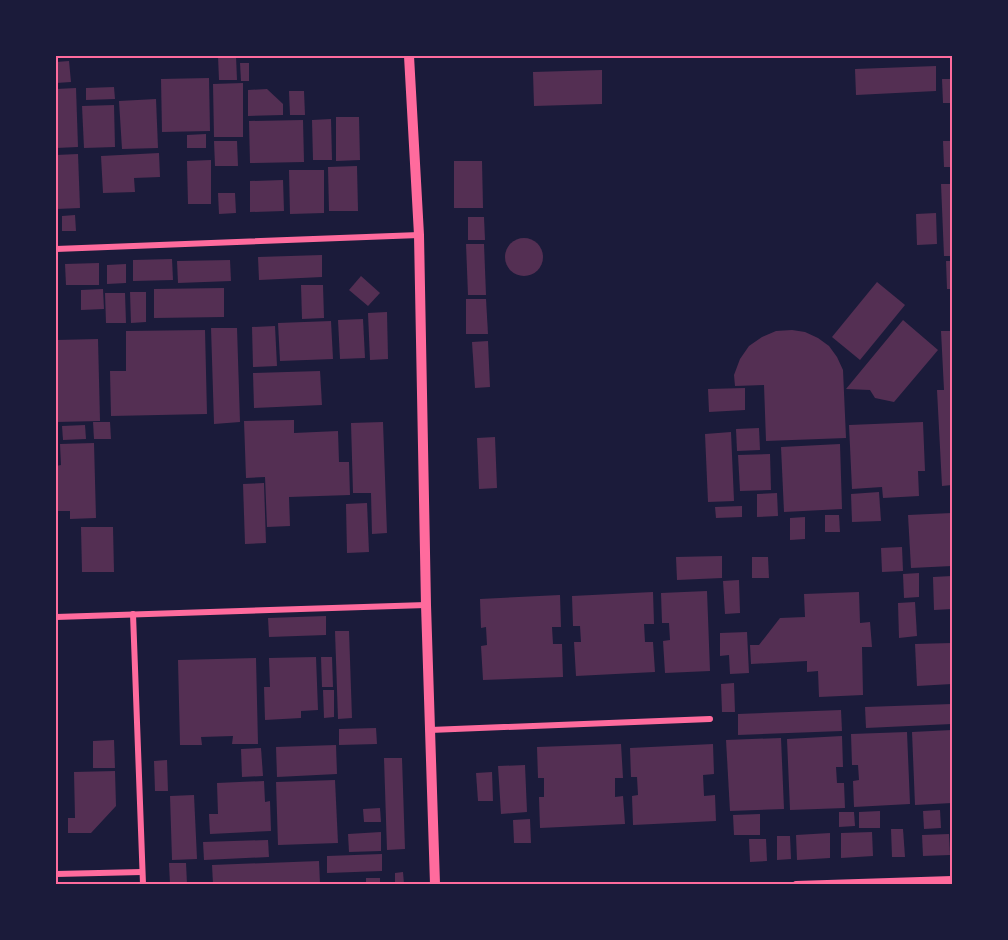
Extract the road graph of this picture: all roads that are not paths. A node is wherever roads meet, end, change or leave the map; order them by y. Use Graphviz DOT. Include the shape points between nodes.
graph roads {
  1 [pos="409,56"];
  2 [pos="419,235"];
  3 [pos="56,249"];
  4 [pos="426,605"];
  5 [pos="133,614"];
  6 [pos="56,617"];
  7 [pos="710,719"];
  8 [pos="430,730"];
  9 [pos="142,872"];
  10 [pos="56,874"];
  11 [pos="952,879"];
  12 [pos="143,885"];
  13 [pos="435,885"];
  14 [pos="796,885"];
  1 -- 2 [label="street"];
  2 -- 3 [label="street"];
  2 -- 4 [label="street"];
  4 -- 5 [label="street"];
  4 -- 8 [label="street"];
  5 -- 6 [label="street"];
  5 -- 9 [label="street"];
  7 -- 8 [label="street"];
  8 -- 13 [label="street"];
  9 -- 10 [label="street"];
  9 -- 12 [label="street"];
  11 -- 14 [label="street"];
}
